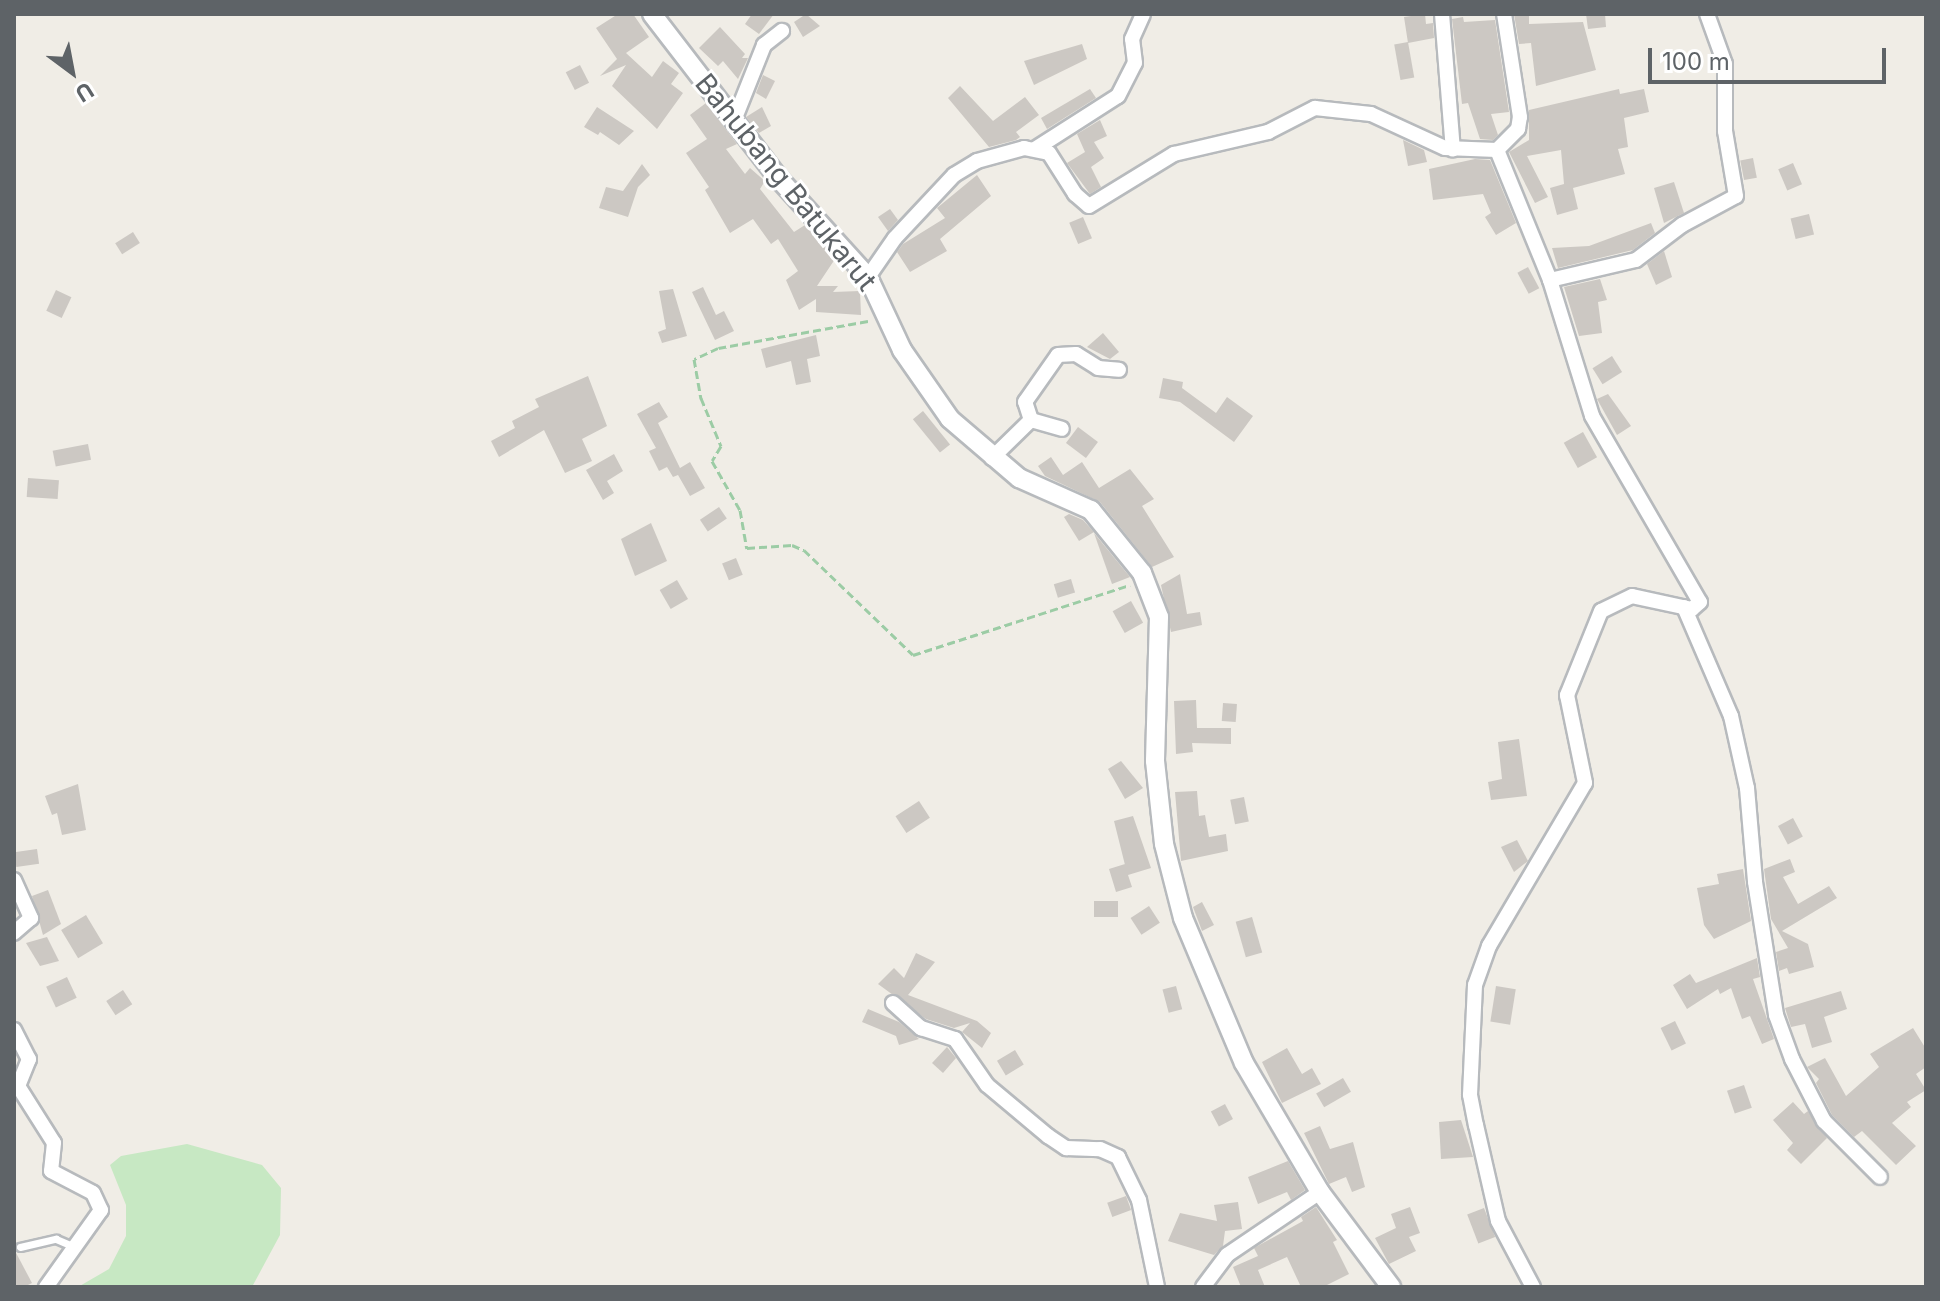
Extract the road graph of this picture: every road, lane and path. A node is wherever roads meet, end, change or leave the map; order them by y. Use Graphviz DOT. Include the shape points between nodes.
graph roads {
  1 [pos="652,14"];
  2 [pos="1143,14"];
  3 [pos="1442,14"];
  4 [pos="1504,14"];
  5 [pos="1707,14"];
  6 [pos="782,31"];
  7 [pos="735,118"];
  8 [pos="1035,149"];
  9 [pos="1453,150"];
  10 [pos="1497,150"];
  11 [pos="868,277"];
  12 [pos="1550,280"];
  13 [pos="888,318"];
  14 [pos="1119,370"];
  15 [pos="1031,420"];
  16 [pos="1062,429"];
  17 [pos="992,458"];
  18 [pos="1145,580"];
  19 [pos="1684,607"];
  20 [pos="14,880"];
  21 [pos="14,933"];
  22 [pos="893,1003"];
  23 [pos="14,1030"];
  24 [pos="1880,1177"];
  25 [pos="1320,1192"];
  26 [pos="20,1247"];
  27 [pos="75,1247"];
  28 [pos="46,1287"];
  29 [pos="1157,1287"];
  30 [pos="1203,1287"];
  31 [pos="1391,1287"];
  32 [pos="1533,1287"];
  1 -- 7 [label="street, Bahubang Batukarut"];
  2 -- 8 [label="street" via="1132,39 1135,63 1118,96"];
  3 -- 9 [label="street"];
  4 -- 10 [label="street" via="1520,117 1518,129"];
  5 -- 12 [label="street" via="1725,64 1725,131 1736,196 1682,225 1636,260"];
  6 -- 7 [label="street" via="764,45"];
  7 -- 11 [label="street, Bahubang Batukarut" via="780,180"];
  8 -- 9 [label="street" via="1049,153 1089,206 1174,154 1268,132 1315,108 1371,114"];
  8 -- 11 [label="street" via="977,161 954,175 895,238"];
  9 -- 10 [label="street"];
  10 -- 12 [label="street"];
  11 -- 13 [label="street, Bahubang Batukarut"];
  12 -- 19 [label="street" via="1581,390 1605,443 1699,596 1697,607"];
  13 -- 17 [label="street, Bahubang Batukarut" via="926,388"];
  13 -- 18 [label="path" via="718,348 694,359 701,398 721,446 712,461 740,510 747,548 792,545 804,550 913,655"];
  14 -- 15 [label="street" via="1098,368 1076,354 1058,355 1025,402"];
  15 -- 16 [label="street"];
  15 -- 17 [label="street"];
  17 -- 18 [label="street, Bahubang Batukarut" via="1039,490 1091,510"];
  18 -- 25 [label="street, Bahubang Batukarut" via="1161,635 1155,761 1170,879 1222,1018"];
  19 -- 24 [label="street" via="1731,716 1747,788 1776,1015 1824,1121"];
  19 -- 32 [label="street" via="1632,596 1601,611 1567,695 1585,783 1489,946 1475,985 1470,1095 1498,1221"];
  20 -- 21 [label="street" via="31,918"];
  22 -- 29 [label="street" via="921,1028 955,1039 987,1085 1048,1136 1066,1148 1100,1149 1118,1157 1139,1200"];
  23 -- 27 [label="street" via="29,1059 18,1086 54,1143 51,1171 99,1201 99,1218"];
  25 -- 30 [label="street" via="1227,1255"];
  25 -- 31 [label="street, Bahubang Batukarut"];
  26 -- 27 [label="lane" via="56,1239"];
  27 -- 28 [label="street"];
}
